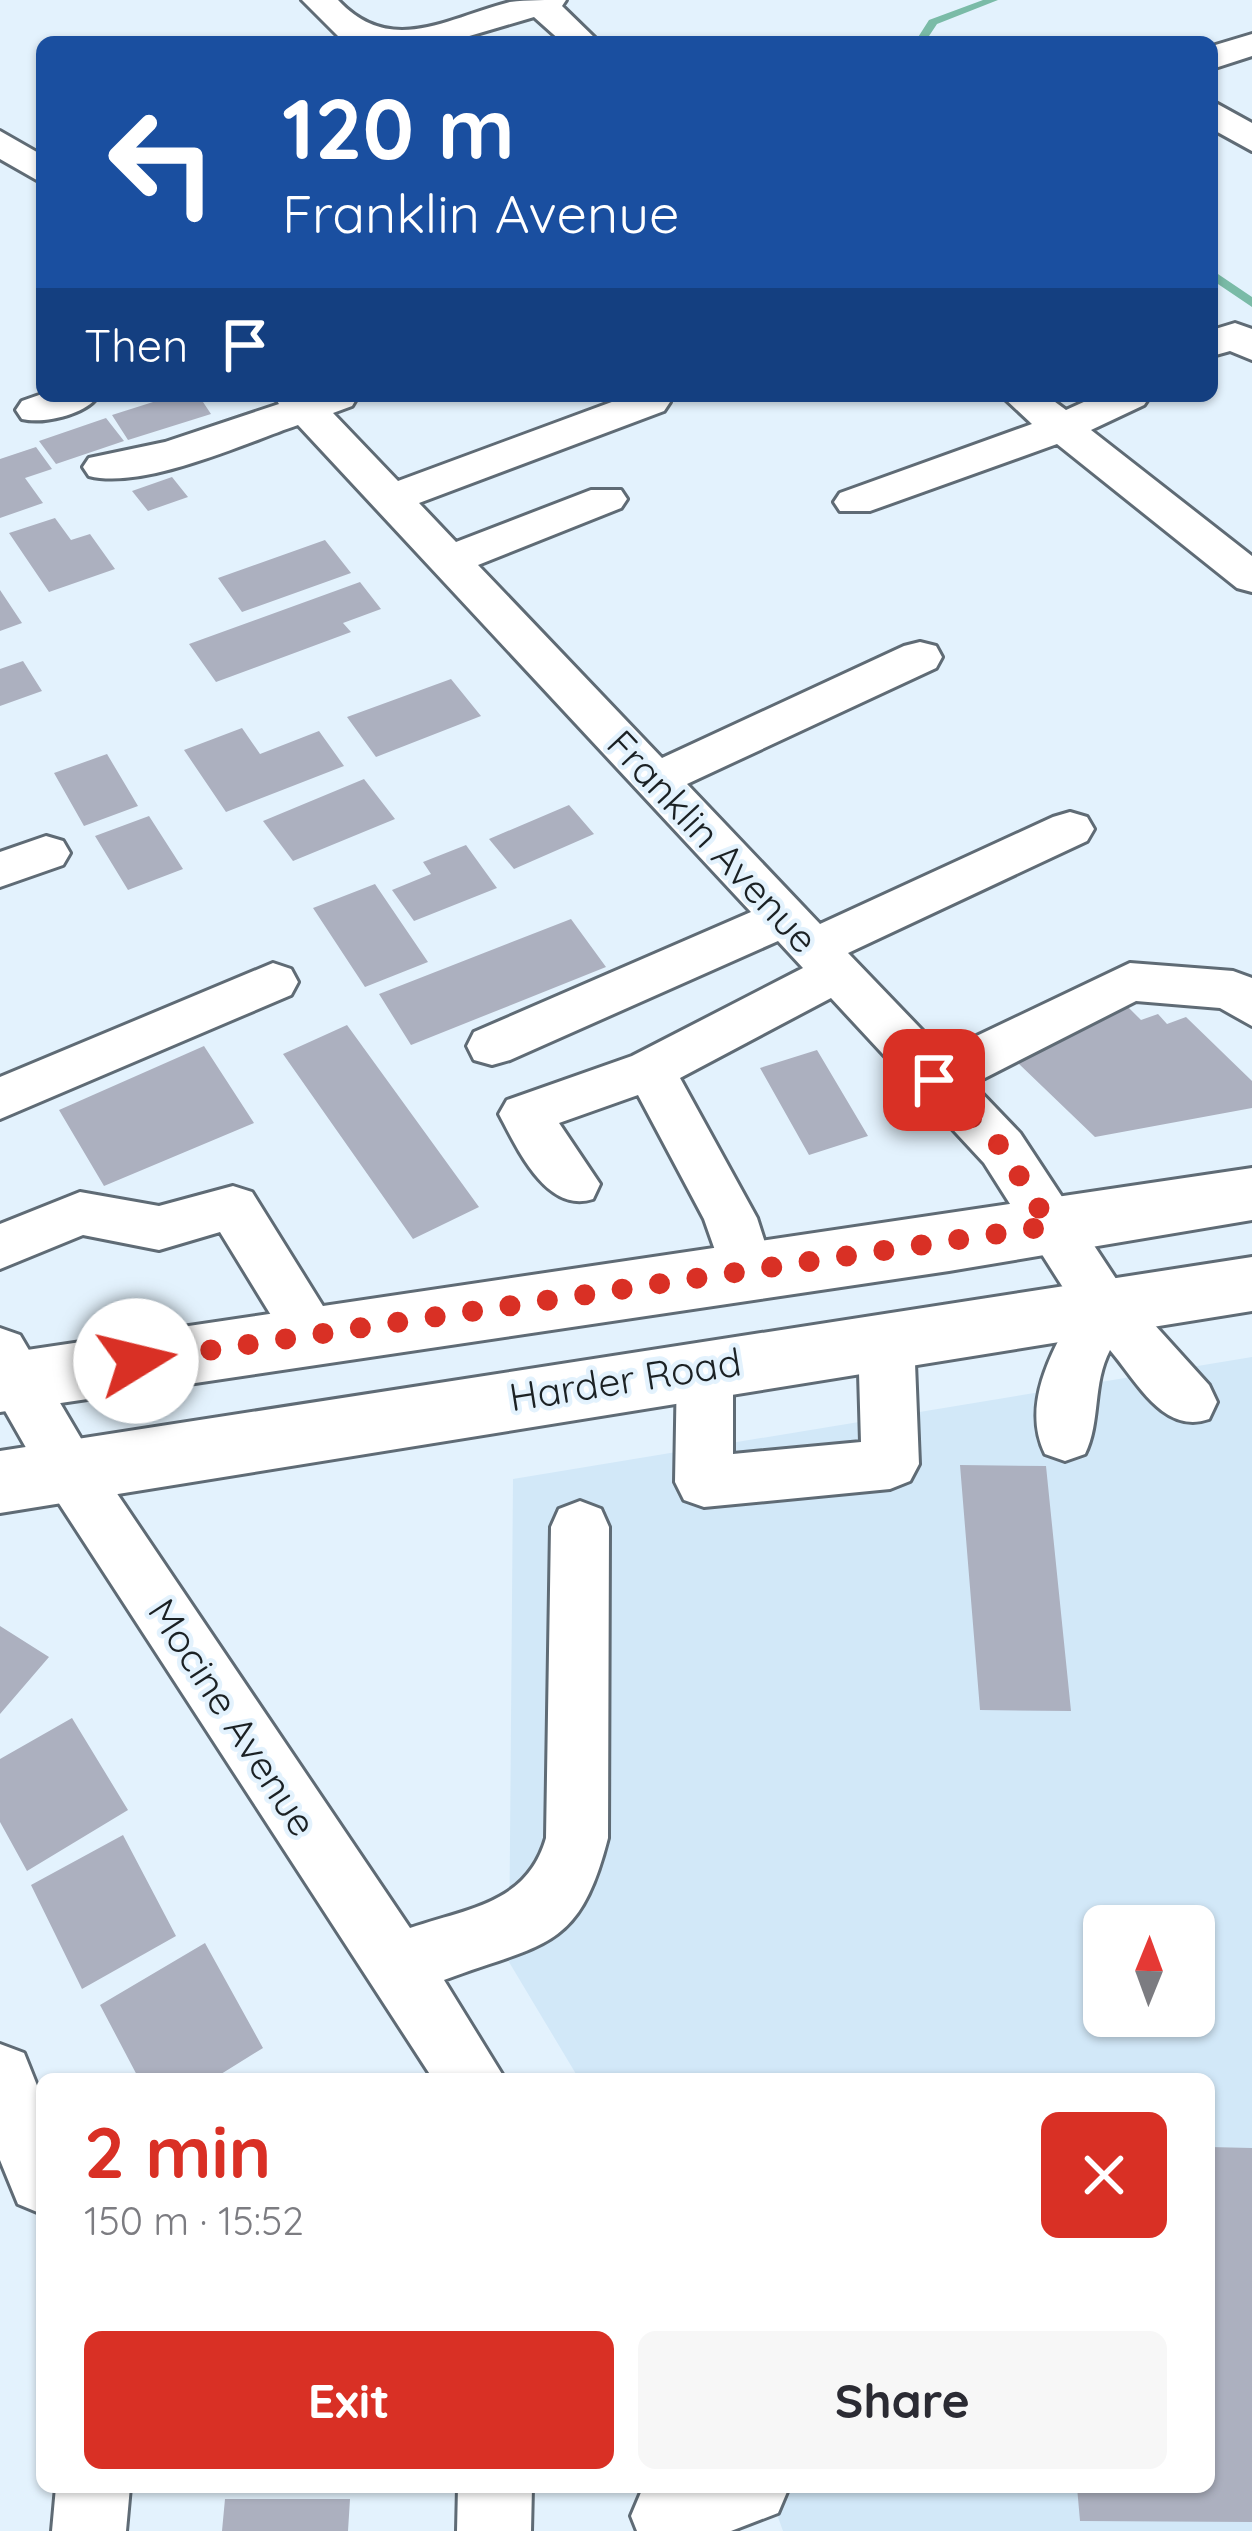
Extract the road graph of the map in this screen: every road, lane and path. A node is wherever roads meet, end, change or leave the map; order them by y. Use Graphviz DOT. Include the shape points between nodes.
graph roads {
  1 [pos="319,0"];
  2 [pos="544,2"];
  3 [pos="372,36"];
  4 [pos="421,36"];
  5 [pos="576,36"];
  6 [pos="1252,44"];
  7 [pos="1218,56"];
  8 [pos="1218,116"];
  9 [pos="1252,140"];
  10 [pos="0,142"];
  11 [pos="36,168"];
  12 [pos="60,402"];
  13 [pos="308,402"];
  14 [pos="315,402"];
  15 [pos="650,402"];
  16 [pos="1030,402"];
  17 [pos="1117,402"];
  18 [pos="36,410"];
  19 [pos="1062,428"];
  20 [pos="104,467"];
  21 [pos="391,499"];
  22 [pos="606,499"];
  23 [pos="855,502"];
  24 [pos="449,560"];
  25 [pos="1252,578"];
  26 [pos="920,657"];
  27 [pos="655,780"];
  28 [pos="1070,829"];
  29 [pos="46,853"];
  30 [pos="0,870"];
  31 [pos="812,946"];
  32 [pos="273,982"];
  33 [pos="1252,1007"];
  34 [pos="492,1046"];
  35 [pos="650,1070"];
  36 [pos="934,1080"];
  37 [pos="0,1099"];
  38 [pos="574,1184"];
  39 [pos="1252,1194"];
  40 [pos="1050,1226"];
  41 [pos="0,1246"];
  42 [pos="747,1271"];
  43 [pos="1252,1284"];
  44 [pos="1105,1307"];
  45 [pos="312,1335"];
  46 [pos="886,1338"];
  47 [pos="705,1366"];
  48 [pos="5,1371"];
  49 [pos="1190,1402"];
  50 [pos="1065,1437"];
  51 [pos="69,1470"];
  52 [pos="0,1483"];
  53 [pos="580,1527"];
  54 [pos="397,1965"];
  55 [pos="468,2073"];
  56 [pos="0,2077"];
  57 [pos="36,2165"];
  58 [pos="92,2493"];
  59 [pos="495,2493"];
  60 [pos="730,2493"];
  61 [pos="666,2511"];
  62 [pos="89,2531"];
  63 [pos="494,2531"];
  1 -- 3 [label="street" via="355,34"];
  2 -- 4 [label="street"];
  2 -- 5 [label="street"];
  6 -- 7 [label="street"];
  8 -- 9 [label="street"];
  10 -- 11 [label="street"];
  12 -- 18 [label="street"];
  13 -- 20 [label="street" via="173,454"];
  14 -- 21 [label="street, Franklin Avenue"];
  15 -- 21 [label="street"];
  16 -- 19 [label="street"];
  17 -- 19 [label="street"];
  19 -- 23 [label="street"];
  19 -- 25 [label="street"];
  21 -- 24 [label="street, Franklin Avenue"];
  22 -- 24 [label="street"];
  24 -- 27 [label="street, Franklin Avenue"];
  26 -- 27 [label="street"];
  27 -- 31 [label="street, Franklin Avenue"];
  28 -- 31 [label="street"];
  29 -- 30 [label="street"];
  31 -- 34 [label="street"];
  31 -- 35 [label="street"];
  31 -- 36 [label="street, Franklin Avenue"];
  32 -- 37 [label="street"];
  33 -- 36 [label="street" via="1233,990 1130,982"];
  35 -- 38 [label="street" via="525,1114"];
  35 -- 42 [label="street" via="730,1217"];
  36 -- 40 [label="street, Franklin Avenue" via="1002,1148"];
  39 -- 40 [label="main road"];
  40 -- 42 [label="main road"];
  40 -- 44 [label="street, Franklin Avenue"];
  41 -- 45 [label="street" via="80,1213 158,1228 233,1207"];
  42 -- 45 [label="main road"];
  43 -- 44 [label="main road, Harder Road"];
  44 -- 46 [label="main road, Harder Road"];
  44 -- 49 [label="street, Franklin Avenue"];
  44 -- 50 [label="street" via="1070,1371"];
  45 -- 48 [label="main road"];
  46 -- 47 [label="main road, Harder Road"];
  46 -- 47 [label="street" via="890,1464 704,1482"];
  47 -- 51 [label="main road, Harder Road"];
  48 -- 51 [label="street, Mocine Avenue"];
  51 -- 52 [label="main road, Harder Road"];
  51 -- 54 [label="street, Mocine Avenue"];
  53 -- 54 [label="street" via="577,1838 564,1886 535,1915"];
  54 -- 55 [label="street, Mocine Avenue"];
  56 -- 57 [label="street"];
  58 -- 62 [label="street"];
  59 -- 63 [label="street"];
  60 -- 61 [label="street"];
}
